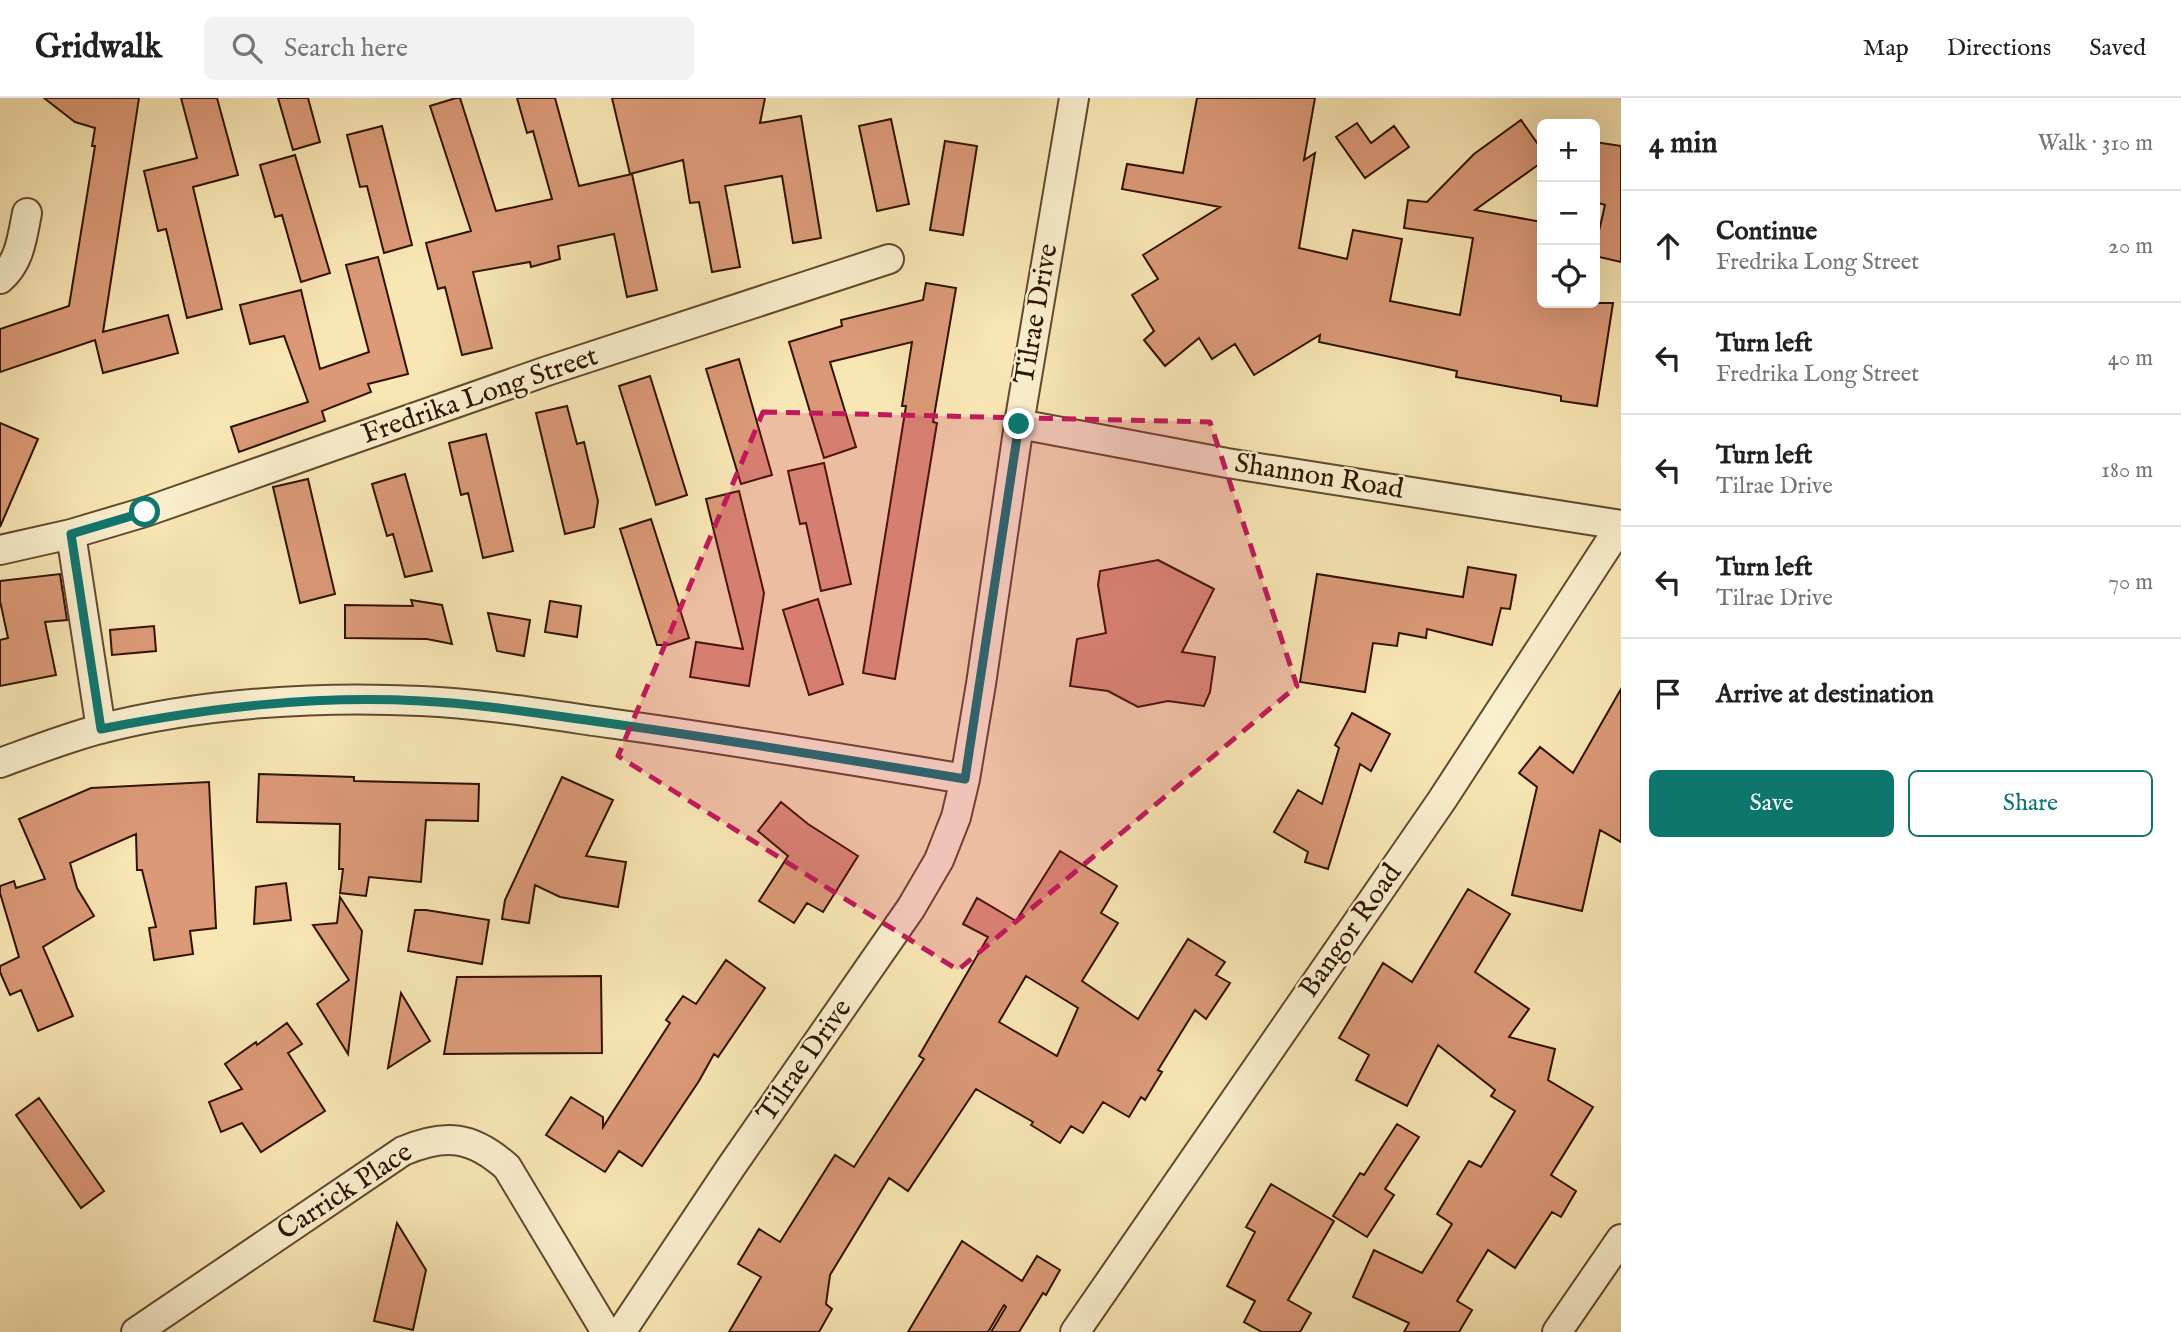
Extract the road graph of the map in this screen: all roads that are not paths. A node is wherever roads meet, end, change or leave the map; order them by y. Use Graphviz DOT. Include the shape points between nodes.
graph roads {
  1 [pos="1074,98"];
  2 [pos="27,213"];
  3 [pos="889,259"];
  4 [pos="0,279"];
  5 [pos="1019,424"];
  6 [pos="1621,525"];
  7 [pos="71,534"];
  8 [pos="0,550"];
  9 [pos="101,729"];
  10 [pos="0,763"];
  11 [pos="965,779"];
  12 [pos="1621,1239"];
  13 [pos="136,1332"];
  14 [pos="606,1332"];
  15 [pos="621,1332"];
  16 [pos="1075,1332"];
  17 [pos="1557,1332"];
  1 -- 5 [label="street, Tilrae Drive"];
  2 -- 4 [label="street" via="17,258"];
  3 -- 7 [label="street, Fredrika Long Street"];
  5 -- 6 [label="street, Shannon Road" via="1227,463"];
  5 -- 11 [label="street, Tilrae Drive"];
  6 -- 16 [label="street, Bangor Road" via="1442,800"];
  7 -- 8 [label="street, Fredrika Long Street"];
  7 -- 9 [label="street"];
  9 -- 10 [label="street"];
  9 -- 11 [label="street" via="254,704 422,701 656,730"];
  11 -- 15 [label="street, Tilrae Drive" via="939,860 911,908"];
  12 -- 17 [label="street"];
  13 -- 14 [label="street, Carrick Place" via="403,1151 441,1139 474,1144 507,1167"];
}
